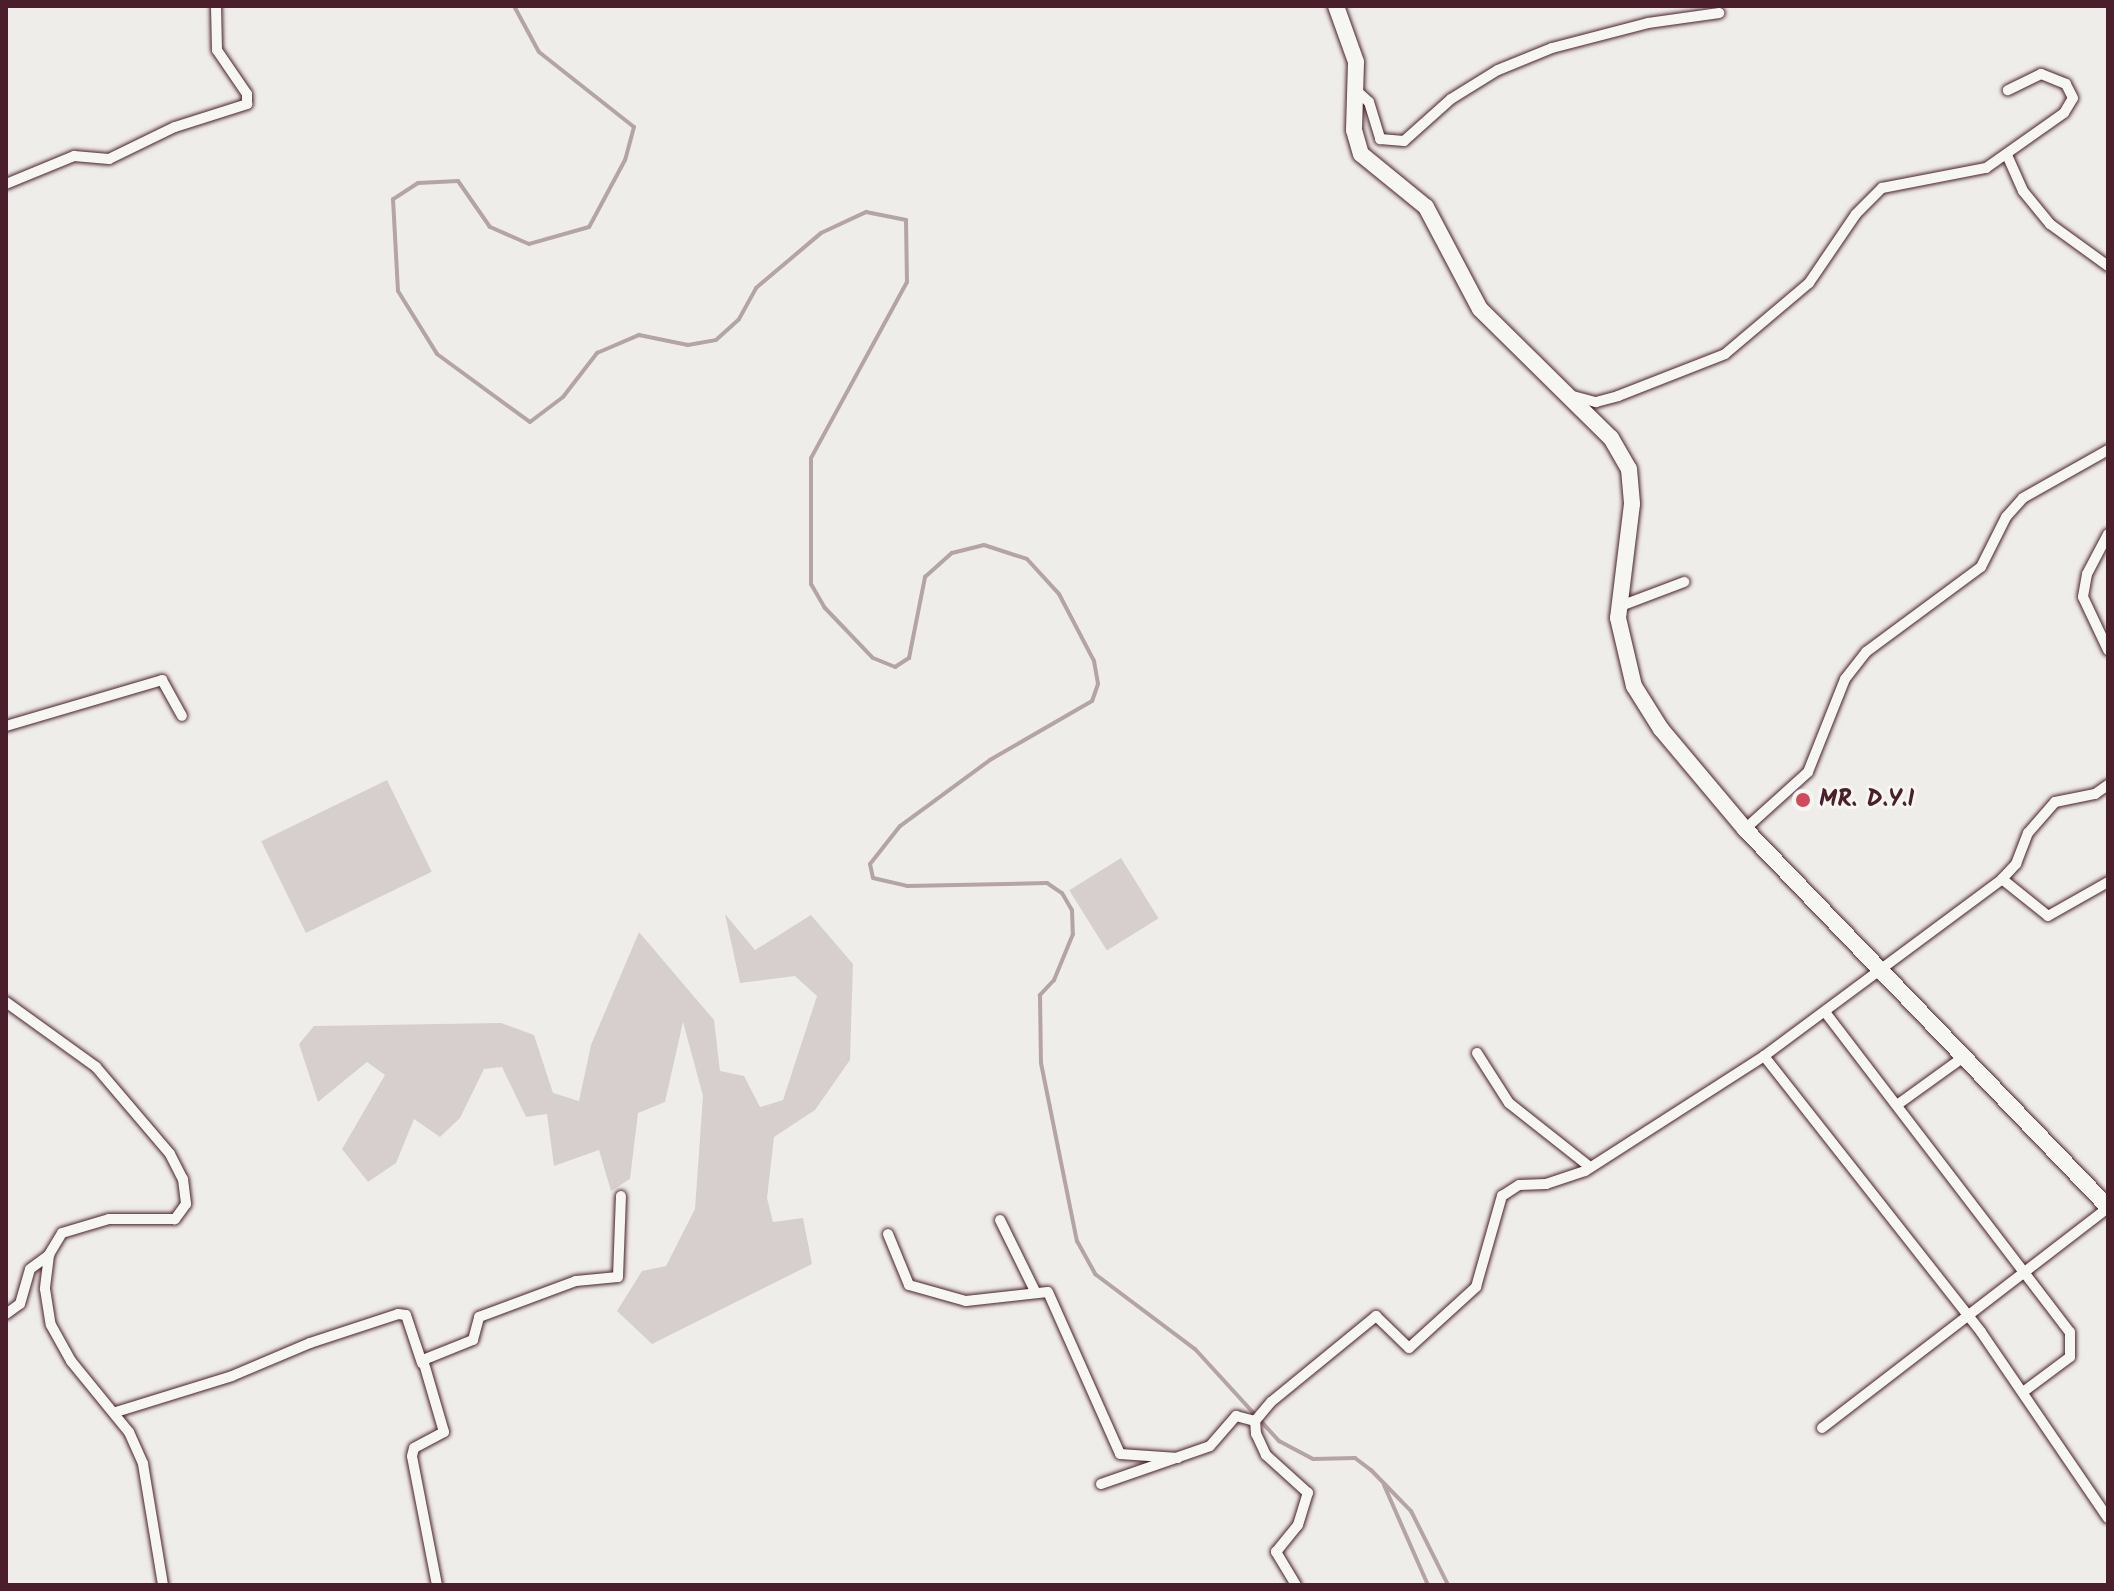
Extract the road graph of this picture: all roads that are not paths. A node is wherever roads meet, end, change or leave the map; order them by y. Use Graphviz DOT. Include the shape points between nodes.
graph roads {
  1 [pos="216,6"];
  2 [pos="1336,6"];
  3 [pos="1719,13"];
  4 [pos="2008,90"];
  5 [pos="1359,93"];
  6 [pos="2007,155"];
  7 [pos="6,184"];
  8 [pos="2108,266"];
  9 [pos="1563,392"];
  10 [pos="2108,450"];
  11 [pos="2108,534"];
  12 [pos="1684,582"];
  13 [pos="1618,607"];
  14 [pos="2108,650"];
  15 [pos="182,716"];
  16 [pos="6,726"];
  17 [pos="2108,785"];
  18 [pos="1745,829"];
  19 [pos="2002,879"];
  20 [pos="2108,882"];
  21 [pos="1880,970"];
  22 [pos="6,1002"];
  23 [pos="1825,1012"];
  24 [pos="1477,1053"];
  25 [pos="1764,1056"];
  26 [pos="1965,1056"];
  27 [pos="1897,1105"];
  28 [pos="1590,1167"];
  29 [pos="621,1196"];
  30 [pos="2108,1208"];
  31 [pos="1000,1220"];
  32 [pos="888,1234"];
  33 [pos="49,1255"];
  34 [pos="2022,1273"];
  35 [pos="1035,1291"];
  36 [pos="6,1314"];
  37 [pos="1969,1317"];
  38 [pos="422,1363"];
  39 [pos="2023,1392"];
  40 [pos="116,1412"];
  41 [pos="1256,1420"];
  42 [pos="1822,1428"];
  43 [pos="1178,1458"];
  44 [pos="1101,1484"];
  45 [pos="2108,1518"];
  46 [pos="163,1585"];
  47 [pos="437,1585"];
  48 [pos="1296,1585"];
  1 -- 7 [label="street" via="217,50 247,94 247,104 175,127 109,159 74,156"];
  2 -- 5 [label="main road" via="1356,62"];
  3 -- 5 [label="street" via="1648,23 1552,48 1498,70 1451,99 1404,141 1380,139 1369,102"];
  4 -- 6 [label="street" via="2041,74 2066,84 2073,98 2064,113"];
  5 -- 9 [label="main road" via="1354,130 1361,154 1426,207 1480,309"];
  6 -- 8 [label="street" via="2023,191 2050,224"];
  6 -- 9 [label="street" via="1973,172 1882,188 1856,214 1809,283 1725,354 1675,377 1596,402"];
  9 -- 13 [label="main road" via="1611,438 1631,476"];
  10 -- 18 [label="street" via="2023,498 2006,517 1981,567 1866,652 1845,679 1808,772"];
  11 -- 14 [label="street" via="2087,574 2083,597"];
  12 -- 13 [label="street"];
  13 -- 18 [label="main road" via="1634,686 1702,782"];
  15 -- 16 [label="street" via="162,680"];
  17 -- 19 [label="street" via="2046,809"];
  18 -- 21 [label="main road"];
  19 -- 20 [label="street" via="2048,916"];
  19 -- 21 [label="street"];
  21 -- 23 [label="street"];
  21 -- 26 [label="main road"];
  22 -- 33 [label="street" via="96,1067 170,1154 183,1179 186,1204 175,1219 109,1219 81,1225 62,1233"];
  23 -- 25 [label="street"];
  23 -- 27 [label="street"];
  24 -- 28 [label="street" via="1509,1103"];
  25 -- 28 [label="street"];
  25 -- 37 [label="street"];
  26 -- 27 [label="street"];
  26 -- 30 [label="main road"];
  27 -- 34 [label="street"];
  28 -- 41 [label="street" via="1546,1184 1519,1185 1502,1196 1476,1287 1409,1348 1376,1316"];
  29 -- 38 [label="street" via="618,1277 576,1281 479,1317 473,1340"];
  30 -- 34 [label="street"];
  31 -- 35 [label="street"];
  32 -- 35 [label="street" via="909,1285 966,1301"];
  33 -- 36 [label="street" via="30,1269 20,1304"];
  33 -- 40 [label="street" via="45,1289 51,1325 71,1361"];
  34 -- 37 [label="street"];
  34 -- 39 [label="street" via="2070,1332 2074,1349"];
  35 -- 43 [label="street" via="1050,1294 1120,1454"];
  37 -- 39 [label="street"];
  37 -- 42 [label="street"];
  38 -- 40 [label="street" via="406,1315 398,1314 232,1376"];
  38 -- 47 [label="street" via="444,1432 412,1451"];
  39 -- 45 [label="street"];
  40 -- 46 [label="street" via="146,1473"];
  41 -- 43 [label="street" via="1236,1416 1210,1446"];
  41 -- 48 [label="street" via="1266,1455 1308,1493 1298,1525 1276,1552"];
  43 -- 44 [label="street"];
}
